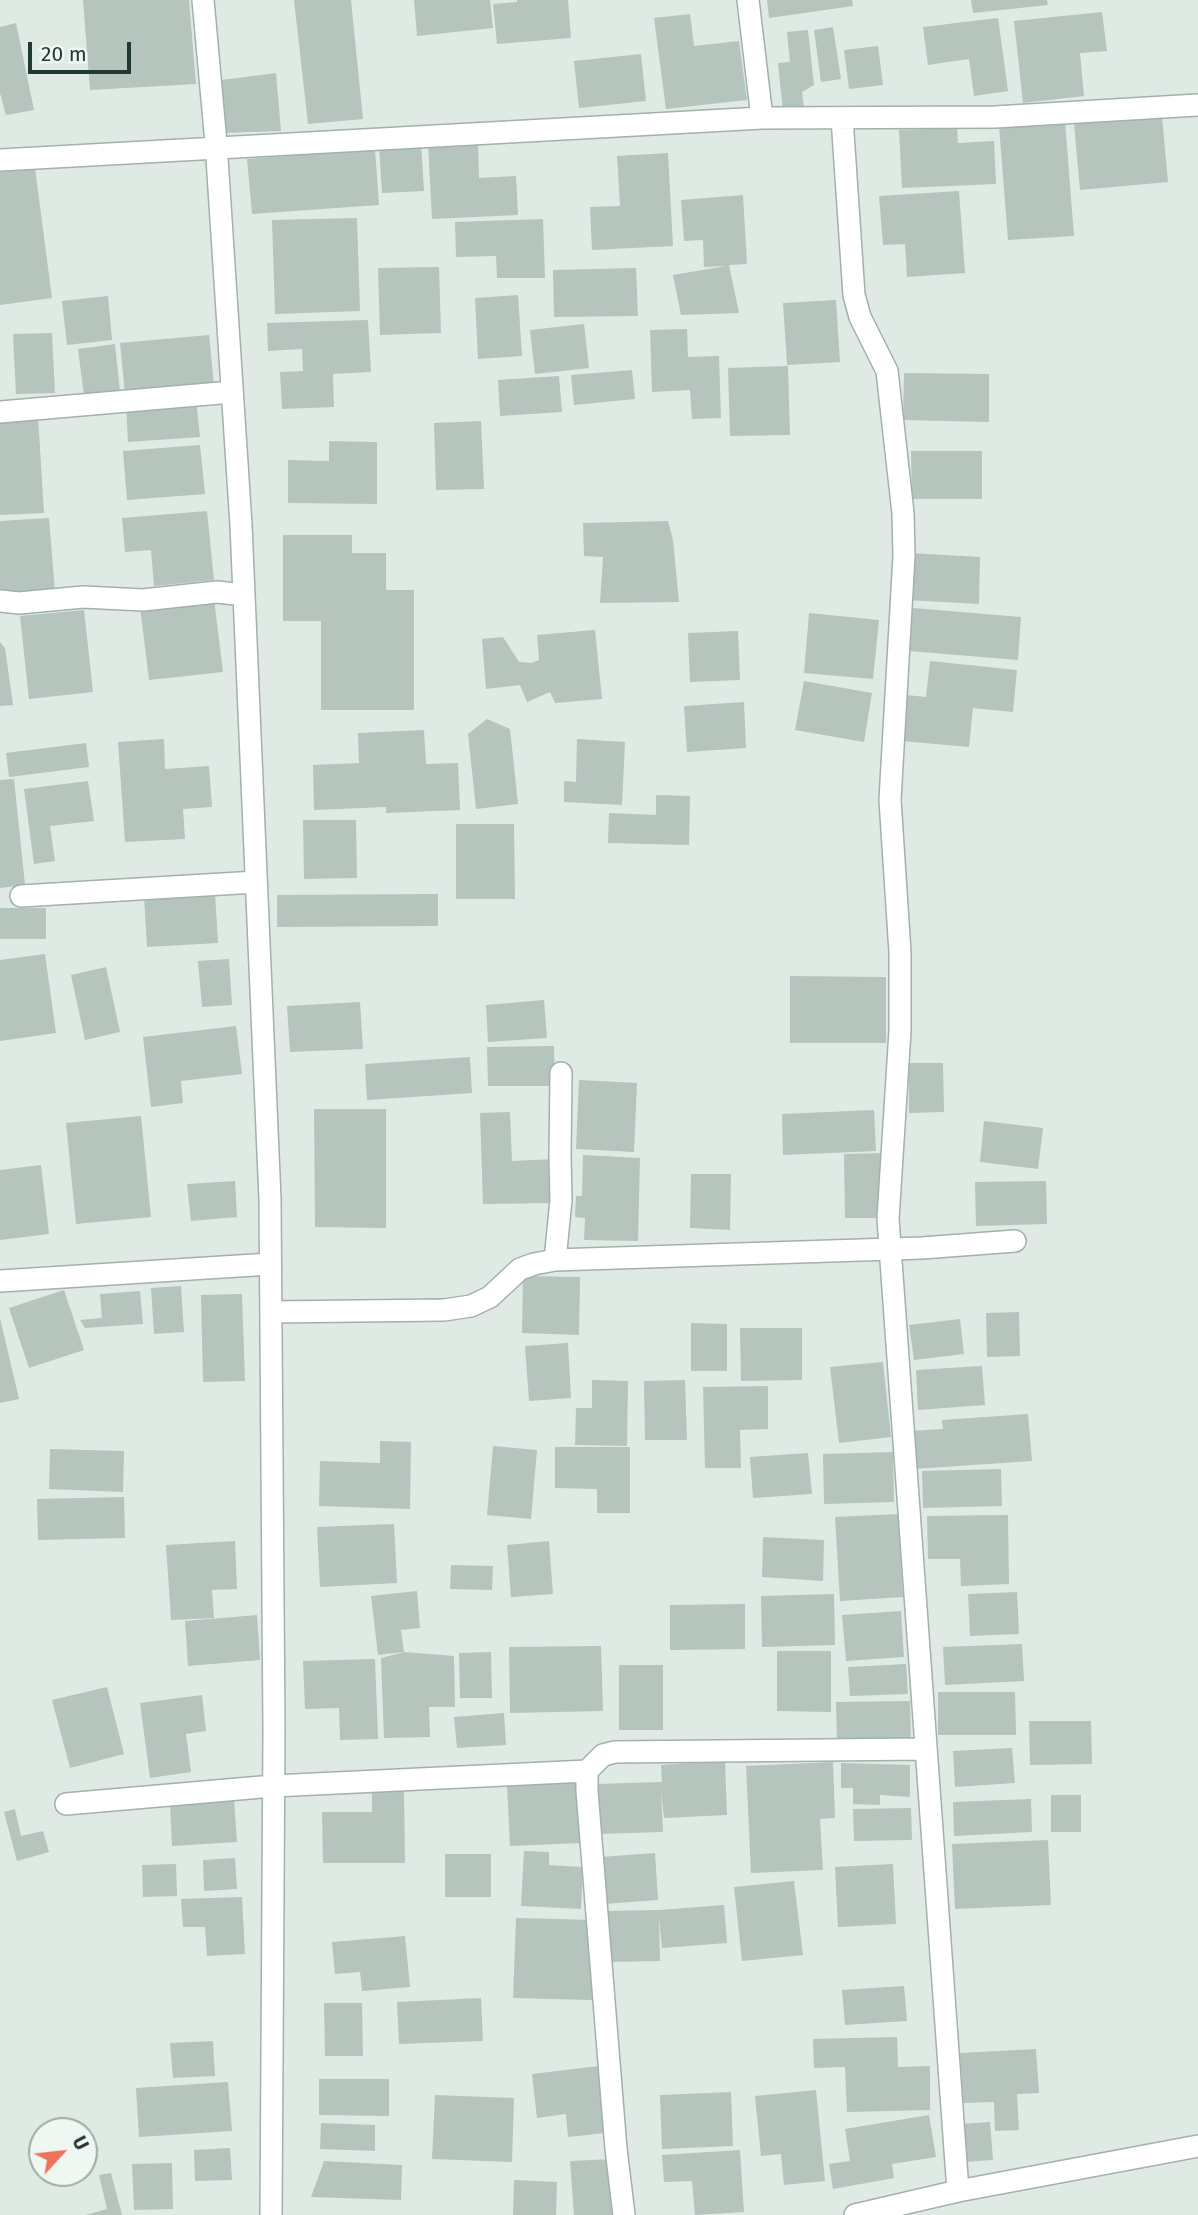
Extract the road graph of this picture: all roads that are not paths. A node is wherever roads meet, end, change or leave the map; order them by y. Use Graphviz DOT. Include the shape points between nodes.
graph roads {
  1 [pos="203,0"];
  2 [pos="748,0"];
  3 [pos="1198,105"];
  4 [pos="762,118"];
  5 [pos="842,118"];
  6 [pos="216,148"];
  7 [pos="0,160"];
  8 [pos="232,392"];
  9 [pos="0,412"];
  10 [pos="244,595"];
  11 [pos="0,601"];
  12 [pos="256,882"];
  13 [pos="21,896"];
  14 [pos="561,1073"];
  15 [pos="1015,1241"];
  16 [pos="889,1248"];
  17 [pos="555,1259"];
  18 [pos="270,1264"];
  19 [pos="0,1281"];
  20 [pos="271,1312"];
  21 [pos="925,1749"];
  22 [pos="587,1771"];
  23 [pos="273,1786"];
  24 [pos="66,1804"];
  25 [pos="1198,2146"];
  26 [pos="958,2191"];
  27 [pos="271,2215"];
  28 [pos="624,2215"];
  29 [pos="855,2215"];
  1 -- 6 [label="street"];
  2 -- 4 [label="street"];
  3 -- 5 [label="street" via="995,117"];
  4 -- 5 [label="street"];
  4 -- 6 [label="street"];
  5 -- 16 [label="street" via="854,295 887,371 904,556 890,773 900,1031"];
  6 -- 7 [label="street"];
  6 -- 8 [label="street"];
  8 -- 9 [label="street"];
  8 -- 10 [label="street"];
  10 -- 11 [label="street" via="217,592 142,600"];
  10 -- 12 [label="street"];
  12 -- 13 [label="street"];
  12 -- 18 [label="street"];
  14 -- 17 [label="street" via="561,1200"];
  15 -- 16 [label="street"];
  16 -- 17 [label="street"];
  16 -- 21 [label="street"];
  17 -- 20 [label="street" via="520,1269 490,1297 471,1306"];
  18 -- 19 [label="street"];
  18 -- 20 [label="street"];
  20 -- 23 [label="street"];
  21 -- 22 [label="street" via="615,1752 603,1755"];
  21 -- 26 [label="street"];
  22 -- 23 [label="street"];
  22 -- 28 [label="street"];
  23 -- 24 [label="street"];
  23 -- 27 [label="street"];
  25 -- 26 [label="street"];
  26 -- 29 [label="street"];
}
